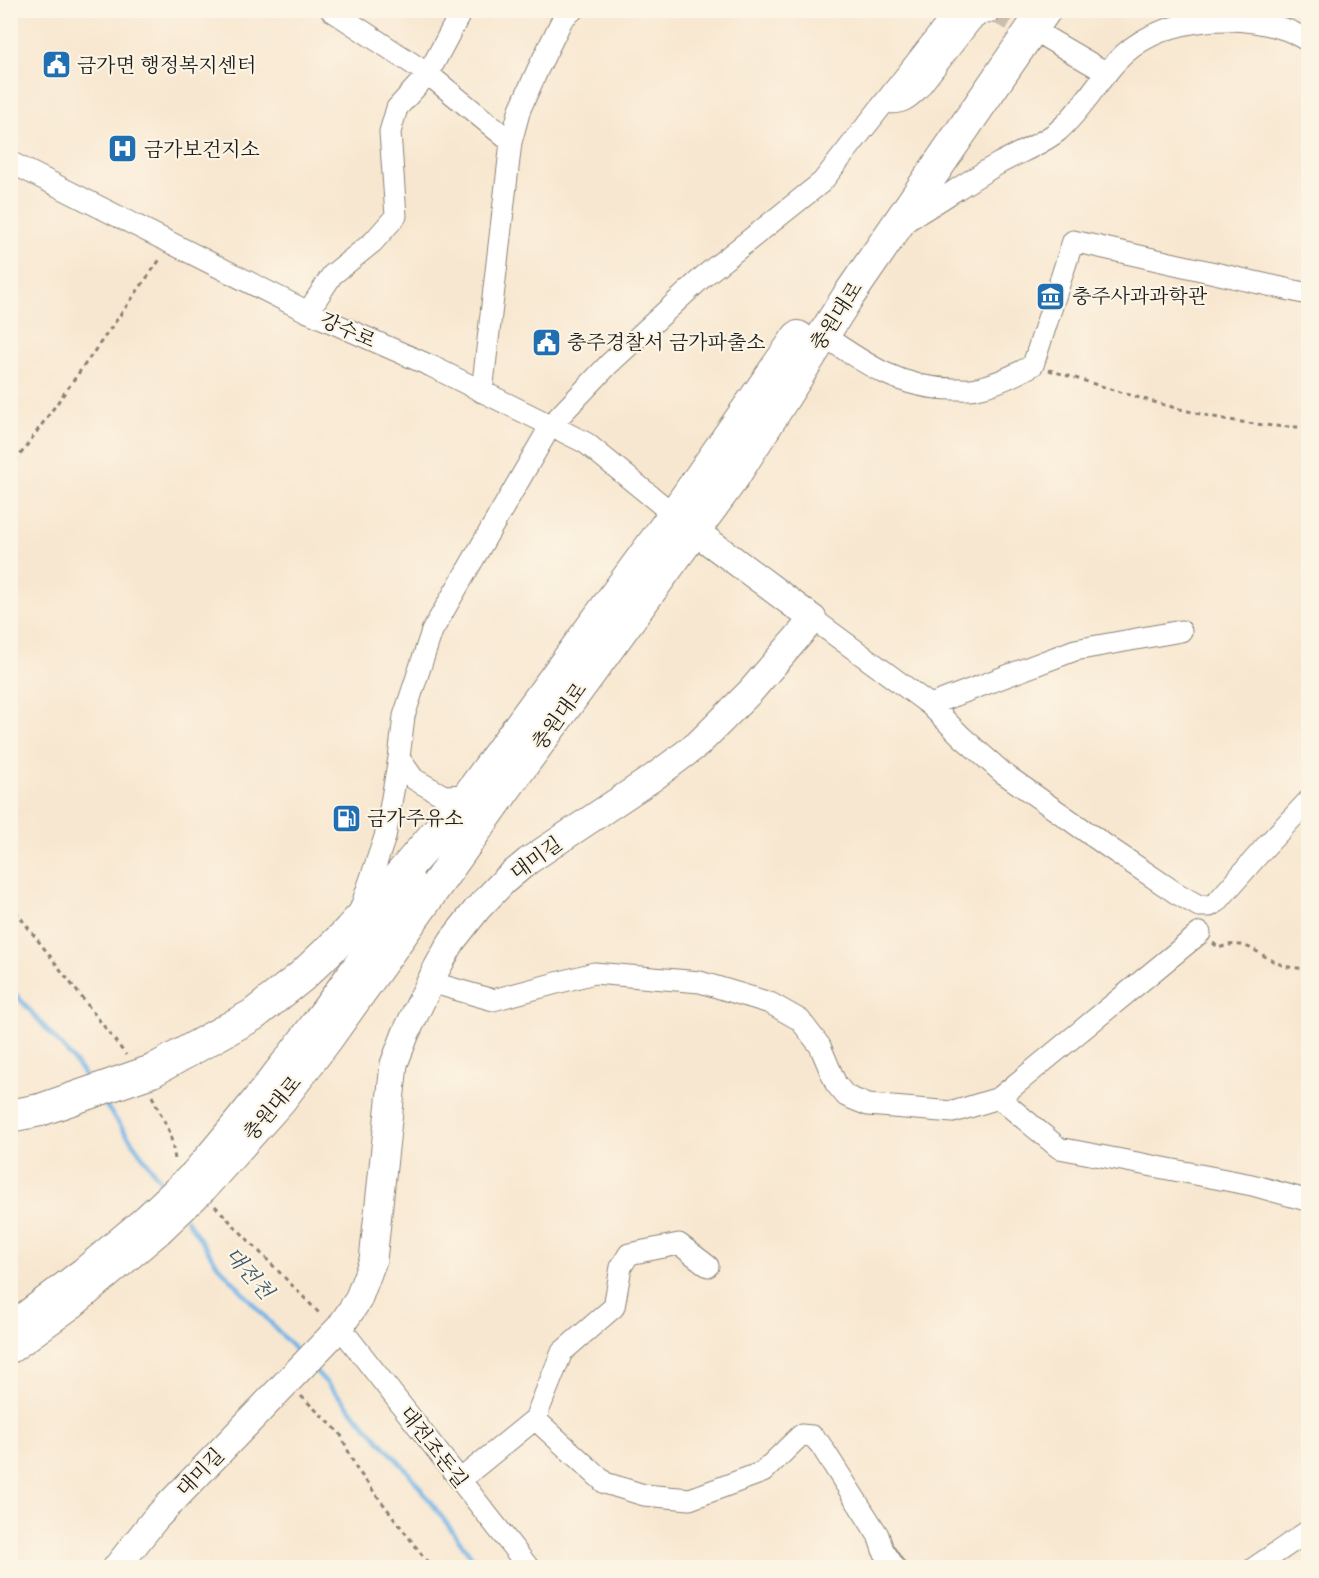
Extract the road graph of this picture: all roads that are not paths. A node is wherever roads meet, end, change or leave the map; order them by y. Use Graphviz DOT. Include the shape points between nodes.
graph roads {
  1 [pos="331,10"];
  2 [pos="462,10"];
  3 [pos="573,10"];
  4 [pos="957,10"];
  5 [pos="1026,17"];
  6 [pos="1308,41"];
  7 [pos="1107,73"];
  8 [pos="428,74"];
  9 [pos="885,102"];
  10 [pos="511,142"];
  11 [pos="10,162"];
  12 [pos="896,226"];
  13 [pos="1308,294"];
  14 [pos="308,312"];
  15 [pos="823,335"];
  16 [pos="482,392"];
  17 [pos="551,425"];
  18 [pos="684,523"];
  19 [pos="813,619"];
  20 [pos="1180,632"];
  21 [pos="930,705"];
  22 [pos="399,758"];
  23 [pos="469,795"];
  24 [pos="1308,801"];
  25 [pos="356,924"];
  26 [pos="1200,933"];
  27 [pos="430,982"];
  28 [pos="999,1098"];
  29 [pos="25,1113"];
  30 [pos="195,1181"];
  31 [pos="1306,1200"];
  32 [pos="151,1223"];
  33 [pos="708,1266"];
  34 [pos="10,1323"];
  35 [pos="335,1332"];
  36 [pos="10,1347"];
  37 [pos="535,1419"];
  38 [pos="460,1480"];
  39 [pos="1308,1531"];
  40 [pos="116,1568"];
  41 [pos="529,1568"];
  42 [pos="895,1568"];
  43 [pos="1254,1568"];
  1 -- 8 [label="street"];
  2 -- 8 [label="street"];
  3 -- 10 [label="street" via="563,18 538,69 520,109"];
  4 -- 9 [label="street"];
  5 -- 7 [label="street"];
  5 -- 9 [label="street" via="982,13 971,21 908,99"];
  5 -- 12 [label="highway, 충원대로"];
  5 -- 18 [label="highway, 충원대로" via="822,301"];
  6 -- 7 [label="street" via="1287,29 1263,24 1238,20 1199,22 1167,29 1140,41"];
  7 -- 12 [label="street" via="1056,132"];
  8 -- 10 [label="street"];
  8 -- 14 [label="street" via="397,108 390,132 396,216 373,242 332,275"];
  9 -- 17 [label="street" via="822,182 704,276 609,364"];
  10 -- 16 [label="street"];
  11 -- 14 [label="street, 강수로"];
  12 -- 15 [label="highway, 충원대로"];
  13 -- 15 [label="street" via="1073,241 1033,365 1007,379 975,389 907,383 864,364"];
  14 -- 16 [label="street, 강수로"];
  15 -- 18 [label="highway, 충원대로" via="732,479"];
  16 -- 17 [label="street, 강수로"];
  17 -- 18 [label="street, 강수로" via="586,443"];
  17 -- 22 [label="street" via="432,631 404,716"];
  18 -- 19 [label="main road"];
  18 -- 23 [label="highway, 충원대로"];
  18 -- 30 [label="highway, 충원대로" via="510,782 326,1040 280,1100"];
  19 -- 21 [label="street"];
  19 -- 27 [label="main road, 대미길" via="750,692 698,744 504,881 453,941"];
  20 -- 21 [label="street" via="1076,651"];
  21 -- 24 [label="street" via="1003,773 1199,906 1217,902"];
  22 -- 23 [label="street" via="414,779 444,796"];
  22 -- 25 [label="street" via="386,837"];
  23 -- 25 [label="highway, 충원대로"];
  23 -- 30 [label="street" via="384,922"];
  25 -- 29 [label="highway, 충원대로, bridge" via="301,977 253,1015 142,1073"];
  26 -- 28 [label="street"];
  27 -- 28 [label="street" via="493,1000 594,973 700,982 770,1003 800,1020 820,1046 836,1084 846,1096 868,1105 953,1112"];
  27 -- 35 [label="main road, 대미길" via="394,1064 373,1260 358,1300"];
  28 -- 31 [label="street" via="1059,1148 1252,1185"];
  30 -- 32 [label="highway, 충원대로, bridge"];
  32 -- 34 [label="street, 충원대로"];
  32 -- 36 [label="highway, 충원대로" via="72,1302"];
  33 -- 37 [label="street" via="679,1244 629,1254 621,1267 614,1306 561,1352"];
  35 -- 38 [label="street, 대전조돈길"];
  35 -- 40 [label="main road, 대미길" via="294,1388 155,1519"];
  37 -- 38 [label="street"];
  37 -- 42 [label="street" via="604,1483 644,1495 690,1499 763,1472 801,1435 812,1436 878,1535"];
  38 -- 41 [label="street, 대전조돈길"];
  39 -- 43 [label="street"];
}
